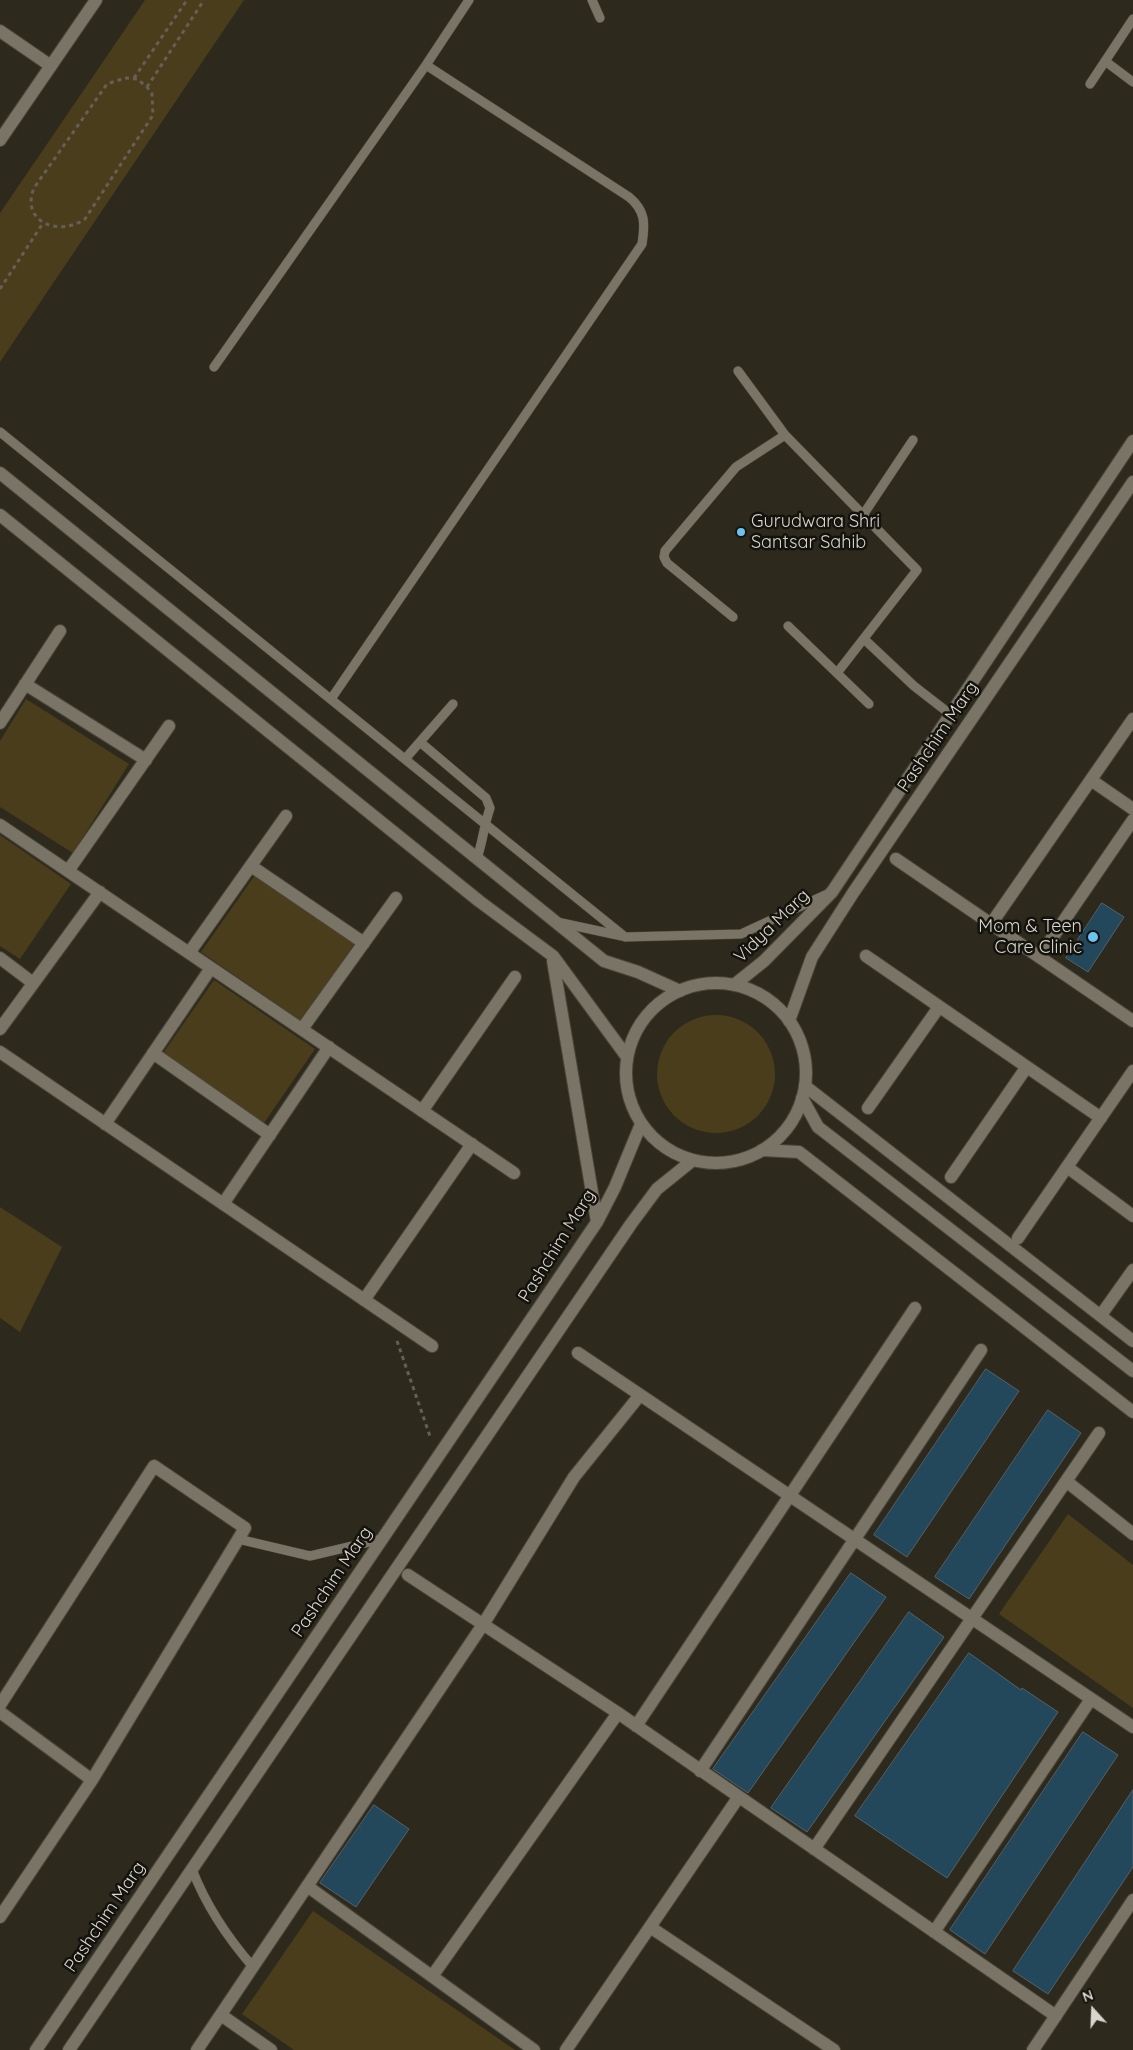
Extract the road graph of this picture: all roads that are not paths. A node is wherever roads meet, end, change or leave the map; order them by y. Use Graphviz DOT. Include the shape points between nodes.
graph roads {
  1 [pos="96,0"];
  2 [pos="469,0"];
  3 [pos="592,0"];
  4 [pos="600,18"];
  5 [pos="1133,19"];
  6 [pos="0,30"];
  7 [pos="1105,61"];
  8 [pos="426,65"];
  9 [pos="51,66"];
  10 [pos="1133,82"];
  11 [pos="1090,84"];
  12 [pos="0,140"];
  13 [pos="214,367"];
  14 [pos="738,371"];
  15 [pos="0,432"];
  16 [pos="785,435"];
  17 [pos="913,440"];
  18 [pos="1133,441"];
  19 [pos="0,473"];
  20 [pos="1133,482"];
  21 [pos="863,515"];
  22 [pos="0,516"];
  23 [pos="733,617"];
  24 [pos="788,626"];
  25 [pos="60,631"];
  26 [pos="864,639"];
  27 [pos="837,673"];
  28 [pos="25,684"];
  29 [pos="331,699"];
  30 [pos="453,704"];
  31 [pos="869,704"];
  32 [pos="950,714"];
  33 [pos="1133,719"];
  34 [pos="0,723"];
  35 [pos="169,726"];
  36 [pos="420,742"];
  37 [pos="405,759"];
  38 [pos="146,760"];
  39 [pos="1091,780"];
  40 [pos="1133,809"];
  41 [pos="286,816"];
  42 [pos="1133,820"];
  43 [pos="485,824"];
  44 [pos="0,825"];
  45 [pos="477,858"];
  46 [pos="896,859"];
  47 [pos="251,866"];
  48 [pos="68,871"];
  49 [pos="100,892"];
  50 [pos="832,892"];
  51 [pos="396,898"];
  52 [pos="555,921"];
  53 [pos="991,924"];
  54 [pos="625,937"];
  55 [pos="364,943"];
  56 [pos="190,953"];
  57 [pos="552,956"];
  58 [pos="866,956"];
  59 [pos="1039,957"];
  60 [pos="0,958"];
  61 [pos="211,968"];
  62 [pos="516,977"];
  63 [pos="33,983"];
  64 [pos="734,985"];
  65 [pos="680,990"];
  66 [pos="939,1007"];
  67 [pos="789,1021"];
  68 [pos="1133,1021"];
  69 [pos="0,1029"];
  70 [pos="302,1029"];
  71 [pos="329,1047"];
  72 [pos="0,1052"];
  73 [pos="153,1053"];
  74 [pos="627,1057"];
  75 [pos="1026,1068"];
  76 [pos="1131,1078"];
  77 [pos="803,1092"];
  78 [pos="868,1108"];
  79 [pos="422,1110"];
  80 [pos="1101,1118"];
  81 [pos="105,1124"];
  82 [pos="641,1124"];
  83 [pos="270,1135"];
  84 [pos="472,1144"];
  85 [pos="762,1150"];
  86 [pos="693,1160"];
  87 [pos="1067,1167"];
  88 [pos="514,1173"];
  89 [pos="951,1177"];
  90 [pos="223,1204"];
  91 [pos="1133,1216"];
  92 [pos="597,1222"];
  93 [pos="1018,1238"];
  94 [pos="1133,1270"];
  95 [pos="364,1300"];
  96 [pos="915,1308"];
  97 [pos="1101,1316"];
  98 [pos="1133,1341"];
  99 [pos="432,1346"];
  100 [pos="981,1350"];
  101 [pos="578,1353"];
  102 [pos="1133,1371"];
  103 [pos="640,1396"];
  104 [pos="1133,1412"];
  105 [pos="1099,1433"];
  106 [pos="1066,1481"];
  107 [pos="789,1496"];
  108 [pos="1133,1534"];
  109 [pos="238,1539"];
  110 [pos="382,1539"];
  111 [pos="854,1540"];
  112 [pos="408,1575"];
  113 [pos="972,1619"];
  114 [pos="484,1624"];
  115 [pos="1091,1699"];
  116 [pos="0,1705"];
  117 [pos="0,1712"];
  118 [pos="618,1713"];
  119 [pos="636,1726"];
  120 [pos="1133,1727"];
  121 [pos="700,1771"];
  122 [pos="92,1780"];
  123 [pos="738,1798"];
  124 [pos="814,1849"];
  125 [pos="192,1869"];
  126 [pos="307,1886"];
  127 [pos="1133,1900"];
  128 [pos="0,1917"];
  129 [pos="650,1927"];
  130 [pos="934,1932"];
  131 [pos="253,1967"];
  132 [pos="433,1975"];
  133 [pos="221,2015"];
  134 [pos="1056,2016"];
  135 [pos="36,2050"];
  136 [pos="69,2050"];
  137 [pos="197,2050"];
  138 [pos="271,2050"];
  139 [pos="534,2050"];
  140 [pos="566,2050"];
  141 [pos="834,2050"];
  142 [pos="1033,2050"];
  1 -- 9 [label="street"];
  2 -- 8 [label="lane"];
  3 -- 4 [label="lane"];
  5 -- 7 [label="lane"];
  6 -- 9 [label="street"];
  7 -- 10 [label="lane"];
  7 -- 11 [label="lane"];
  8 -- 13 [label="lane"];
  8 -- 29 [label="lane" via="639,205 645,222 642,244"];
  9 -- 12 [label="street"];
  14 -- 16 [label="lane"];
  15 -- 29 [label="lane"];
  16 -- 21 [label="lane"];
  16 -- 23 [label="lane" via="736,467 665,551 668,563"];
  17 -- 21 [label="lane"];
  18 -- 32 [label="street, Pashchim Marg"];
  19 -- 45 [label="street"];
  20 -- 67 [label="street, Pashchim Marg" via="812,957"];
  21 -- 26 [label="lane" via="916,570"];
  22 -- 57 [label="street"];
  24 -- 27 [label="lane"];
  25 -- 28 [label="street"];
  26 -- 27 [label="lane"];
  26 -- 32 [label="lane" via="914,686"];
  27 -- 31 [label="lane"];
  28 -- 34 [label="street"];
  28 -- 38 [label="street"];
  29 -- 37 [label="lane"];
  30 -- 36 [label="lane"];
  32 -- 50 [label="street, Pashchim Marg"];
  33 -- 39 [label="street"];
  35 -- 38 [label="street"];
  36 -- 37 [label="lane"];
  36 -- 43 [label="lane" via="486,798 490,808"];
  37 -- 43 [label="lane"];
  38 -- 48 [label="street"];
  39 -- 40 [label="street"];
  39 -- 53 [label="street"];
  41 -- 47 [label="street"];
  42 -- 59 [label="street"];
  43 -- 45 [label="lane"];
  43 -- 54 [label="lane"];
  44 -- 48 [label="street"];
  45 -- 52 [label="street"];
  46 -- 53 [label="street"];
  47 -- 55 [label="street"];
  47 -- 56 [label="street"];
  48 -- 49 [label="street"];
  49 -- 56 [label="street"];
  49 -- 63 [label="street"];
  50 -- 54 [label="lane" via="741,934"];
  50 -- 64 [label="street, Vidya Marg" via="764,961"];
  51 -- 55 [label="street"];
  52 -- 54 [label="lane"];
  52 -- 65 [label="street" via="604,961"];
  53 -- 59 [label="street"];
  55 -- 70 [label="street"];
  56 -- 61 [label="street"];
  57 -- 74 [label="street"];
  57 -- 92 [label="street"];
  58 -- 66 [label="street"];
  59 -- 68 [label="street"];
  60 -- 63 [label="street"];
  61 -- 70 [label="street"];
  61 -- 73 [label="street"];
  62 -- 79 [label="street"];
  63 -- 69 [label="street"];
  64 -- 65 [label="street, Vidya Marg" via="716,983"];
  64 -- 67 [label="street, Vidya Marg" via="765,998"];
  65 -- 74 [label="street, Vidya Marg" via="655,1007 637,1030"];
  66 -- 75 [label="street"];
  66 -- 78 [label="street"];
  67 -- 77 [label="street, Vidya Marg" via="803,1050 806,1066"];
  70 -- 71 [label="street"];
  71 -- 79 [label="street"];
  71 -- 83 [label="street"];
  72 -- 81 [label="street"];
  73 -- 81 [label="street"];
  73 -- 83 [label="street"];
  74 -- 82 [label="street, Vidya Marg" via="630,1103"];
  75 -- 80 [label="street"];
  75 -- 89 [label="street"];
  76 -- 80 [label="street"];
  77 -- 85 [label="street, Vidya Marg" via="793,1118 780,1136"];
  77 -- 97 [label="street"];
  77 -- 102 [label="street" via="818,1127"];
  79 -- 84 [label="street"];
  80 -- 87 [label="street"];
  81 -- 90 [label="street"];
  82 -- 86 [label="street, Vidya Marg" via="655,1140"];
  82 -- 92 [label="street, Pashchim Marg"];
  83 -- 90 [label="street"];
  84 -- 88 [label="street"];
  84 -- 95 [label="street"];
  85 -- 86 [label="street, Vidya Marg" via="722,1162"];
  85 -- 104 [label="street" via="799,1152"];
  86 -- 125 [label="street" via="657,1189 630,1224"];
  87 -- 91 [label="street"];
  87 -- 93 [label="street"];
  90 -- 95 [label="street"];
  92 -- 110 [label="street, Pashchim Marg"];
  94 -- 97 [label="street"];
  95 -- 99 [label="street"];
  96 -- 107 [label="street"];
  97 -- 98 [label="street"];
  100 -- 111 [label="street"];
  101 -- 103 [label="street"];
  103 -- 107 [label="street"];
  103 -- 114 [label="street" via="574,1477"];
  105 -- 106 [label="street"];
  106 -- 108 [label="street"];
  106 -- 113 [label="street"];
  107 -- 111 [label="street"];
  107 -- 119 [label="street"];
  109 -- 110 [label="lane" via="310,1556"];
  109 -- 116 [label="street" via="245,1528 154,1466"];
  109 -- 122 [label="street"];
  110 -- 135 [label="street, Pashchim Marg"];
  111 -- 113 [label="street"];
  111 -- 121 [label="street"];
  112 -- 114 [label="street"];
  113 -- 115 [label="street"];
  113 -- 124 [label="street"];
  114 -- 118 [label="street"];
  114 -- 126 [label="street"];
  115 -- 120 [label="street"];
  115 -- 130 [label="street"];
  117 -- 122 [label="street"];
  118 -- 119 [label="street"];
  118 -- 132 [label="street"];
  119 -- 121 [label="street"];
  121 -- 123 [label="street"];
  122 -- 128 [label="street"];
  123 -- 124 [label="street"];
  123 -- 129 [label="street"];
  124 -- 130 [label="street"];
  125 -- 131 [label="lane" via="201,1892 230,1941"];
  125 -- 136 [label="street"];
  126 -- 131 [label="street"];
  126 -- 132 [label="street"];
  127 -- 134 [label="street"];
  129 -- 140 [label="street"];
  129 -- 141 [label="street"];
  130 -- 134 [label="street"];
  131 -- 133 [label="street"];
  132 -- 139 [label="street"];
  133 -- 137 [label="street"];
  133 -- 138 [label="street"];
  134 -- 142 [label="street"];
}
